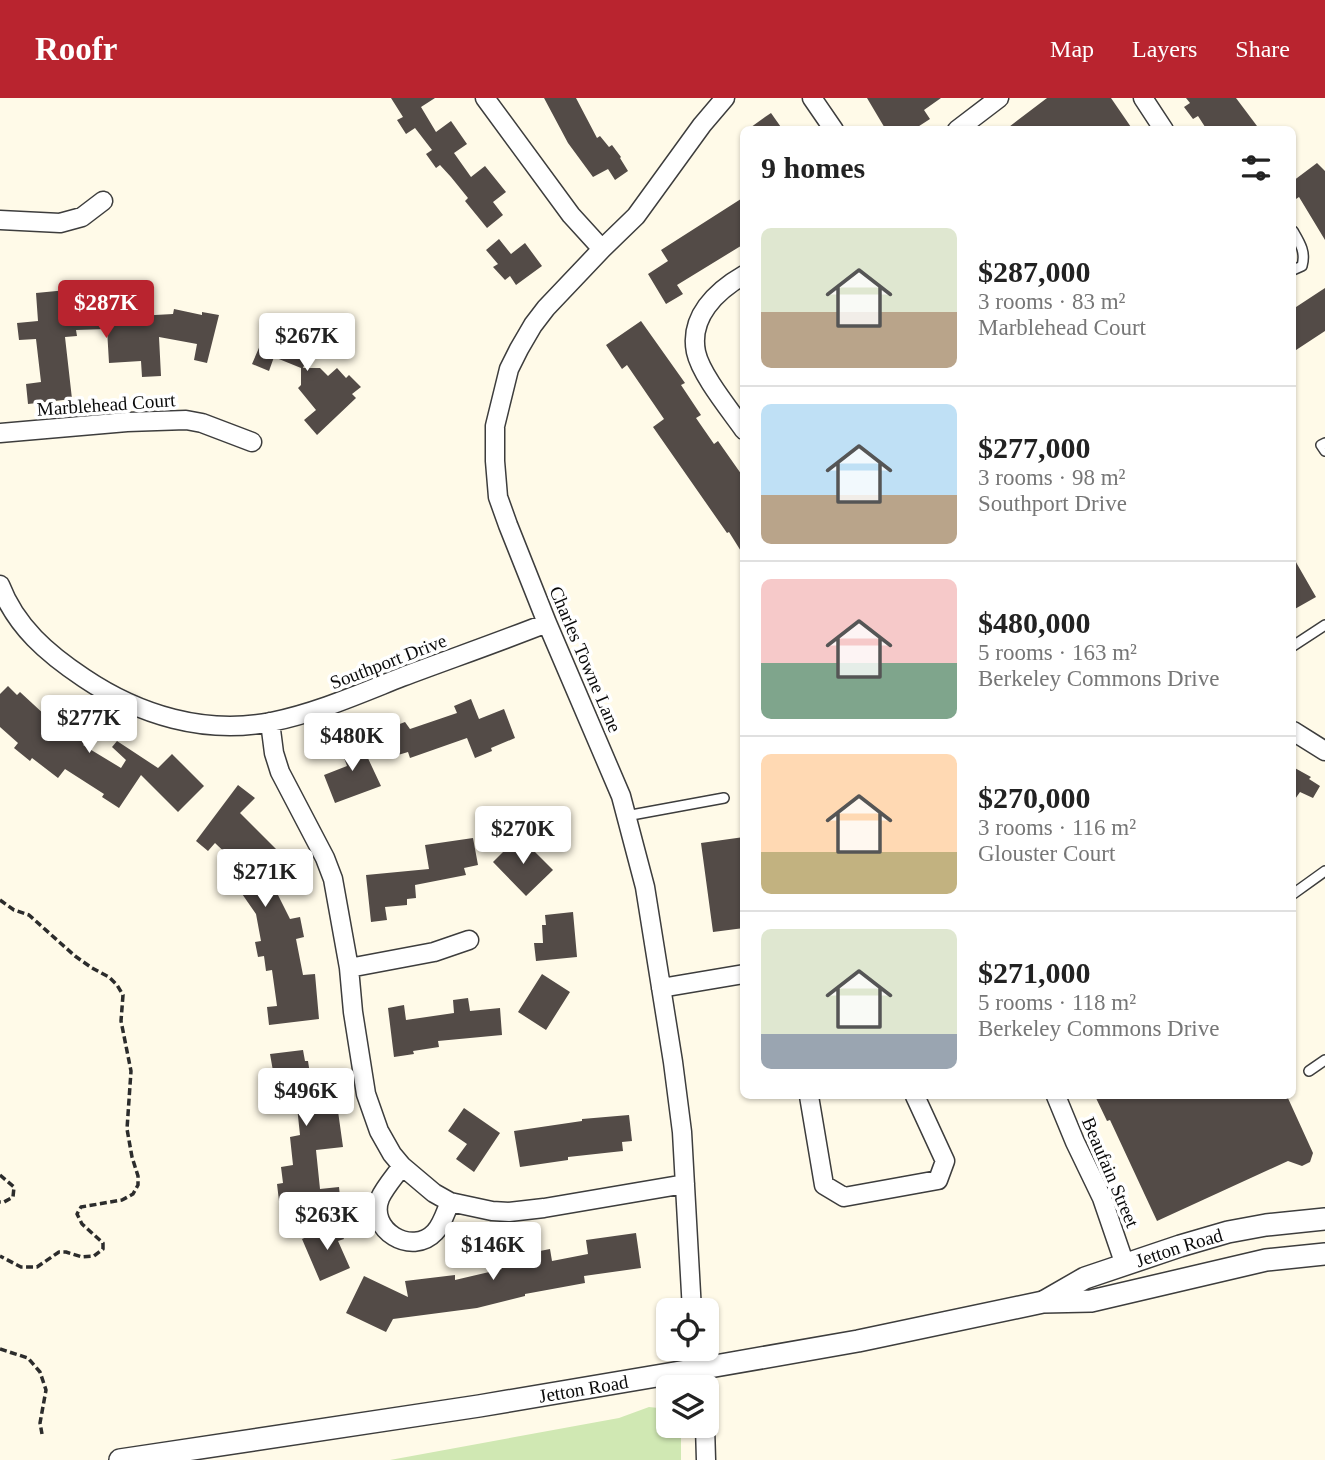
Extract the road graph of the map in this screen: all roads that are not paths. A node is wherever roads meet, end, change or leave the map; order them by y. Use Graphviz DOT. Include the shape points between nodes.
graph roads {
  1 [pos="485,98"];
  2 [pos="725,98"];
  3 [pos="812,98"];
  4 [pos="999,98"];
  5 [pos="1143,98"];
  6 [pos="831,126"];
  7 [pos="962,126"];
  8 [pos="1161,126"];
  9 [pos="103,201"];
  10 [pos="0,220"];
  11 [pos="1296,237"];
  12 [pos="602,250"];
  13 [pos="1296,269"];
  14 [pos="740,277"];
  15 [pos="740,424"];
  16 [pos="0,433"];
  17 [pos="252,442"];
  18 [pos="1325,443"];
  19 [pos="1325,451"];
  20 [pos="0,585"];
  21 [pos="547,623"];
  22 [pos="1325,625"];
  23 [pos="1296,644"];
  24 [pos="270,722"];
  25 [pos="1296,733"];
  26 [pos="1325,751"];
  27 [pos="724,798"];
  28 [pos="626,816"];
  29 [pos="1325,871"];
  30 [pos="1296,892"];
  31 [pos="469,940"];
  32 [pos="349,968"];
  33 [pos="740,975"];
  34 [pos="661,988"];
  35 [pos="1325,1060"];
  36 [pos="1309,1071"];
  37 [pos="810,1099"];
  38 [pos="916,1099"];
  39 [pos="1057,1099"];
  40 [pos="402,1166"];
  41 [pos="685,1184"];
  42 [pos="450,1202"];
  43 [pos="1325,1219"];
  44 [pos="1325,1254"];
  45 [pos="1125,1265"];
  46 [pos="691,1298"];
  47 [pos="1043,1302"];
  48 [pos="698,1369"];
  49 [pos="705,1438"];
  50 [pos="120,1460"];
  51 [pos="706,1460"];
  1 -- 12 [label="street"];
  2 -- 12 [label="street, Charles Towne Lane" via="636,216"];
  3 -- 6 [label="street"];
  4 -- 7 [label="street"];
  5 -- 8 [label="street"];
  9 -- 10 [label="street" via="82,217 60,223"];
  11 -- 13 [label="lane" via="1304,257"];
  12 -- 21 [label="street, Charles Towne Lane" via="546,308 519,349 509,369 495,426 498,497"];
  14 -- 15 [label="street" via="712,299 694,338 707,376"];
  16 -- 17 [label="street, Marblehead Court" via="186,419"];
  18 -- 19 [label="lane" via="1321,445"];
  20 -- 24 [label="street, Southport Drive" via="13,613 37,641 60,662 123,702 202,725"];
  21 -- 24 [label="street, Southport Drive" via="330,705"];
  21 -- 28 [label="street, Charles Towne Lane"];
  22 -- 23 [label="lane"];
  24 -- 32 [label="street" via="280,772 332,879"];
  25 -- 26 [label="street"];
  27 -- 28 [label="lane"];
  28 -- 34 [label="street, Charles Towne Lane" via="645,887"];
  29 -- 30 [label="lane"];
  31 -- 32 [label="street" via="434,953"];
  32 -- 40 [label="street" via="366,1094 379,1131"];
  33 -- 34 [label="street"];
  34 -- 41 [label="street, Charles Towne Lane"];
  35 -- 36 [label="lane"];
  37 -- 38 [label="street" via="824,1185 844,1197 938,1180 945,1161"];
  39 -- 45 [label="street, Beaufain Street" via="1102,1198"];
  40 -- 42 [label="street"];
  40 -- 42 [label="street" via="380,1198 378,1210 387,1232 410,1243 422,1240 435,1232"];
  41 -- 42 [label="street" via="509,1212"];
  41 -- 46 [label="street, Charles Towne Lane"];
  43 -- 45 [label="street, Jetton Road" via="1228,1232"];
  44 -- 47 [label="street, Jetton Road" via="1266,1260 1091,1301"];
  45 -- 47 [label="street, Jetton Road" via="1085,1278"];
  47 -- 48 [label="street, Jetton Road"];
  48 -- 50 [label="street, Jetton Road"];
  49 -- 51 [label="street"];
}
